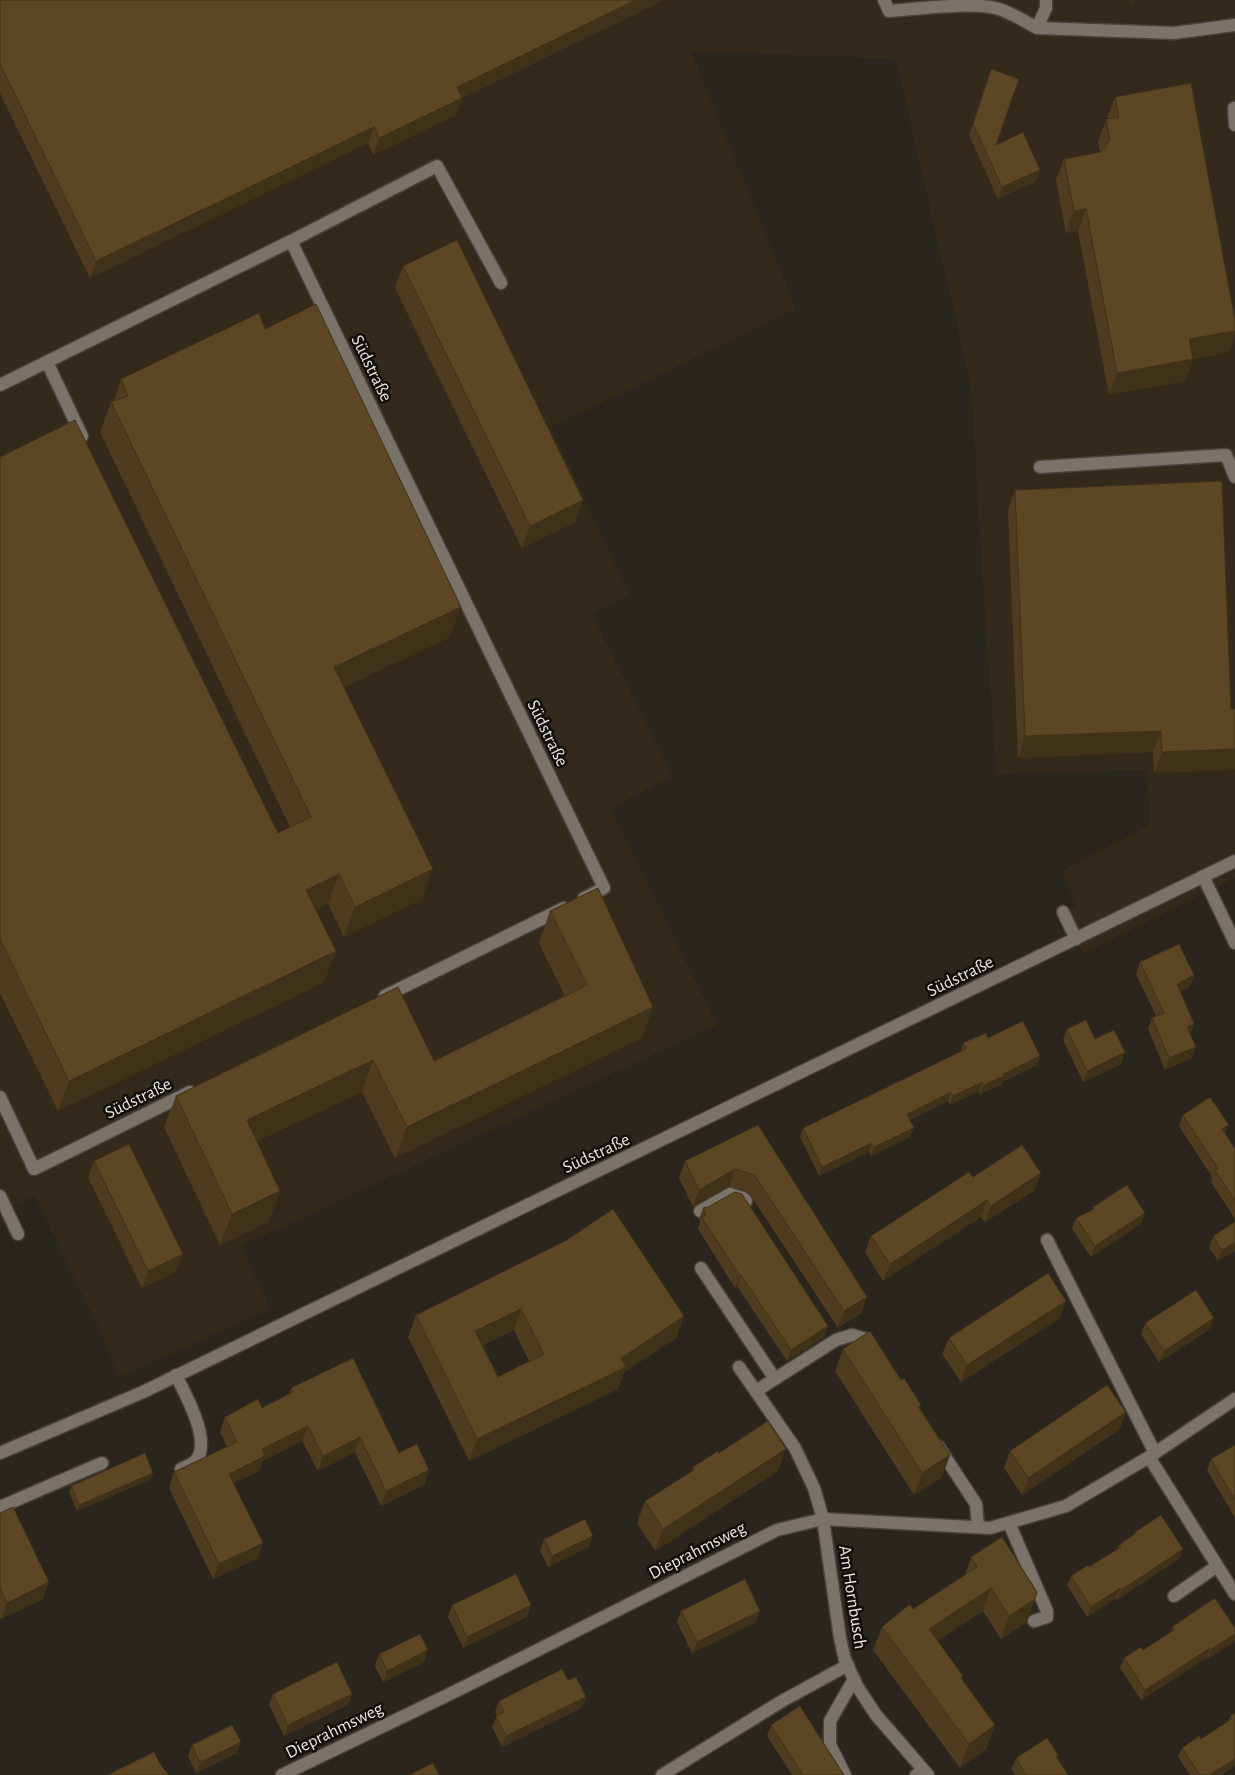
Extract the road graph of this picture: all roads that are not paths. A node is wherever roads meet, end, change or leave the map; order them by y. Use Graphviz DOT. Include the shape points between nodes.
graph roads {
  1 [pos="884,0"];
  2 [pos="1046,0"];
  3 [pos="1235,25"];
  4 [pos="1037,28"];
  5 [pos="1235,108"];
  6 [pos="1235,125"];
  7 [pos="291,241"];
  8 [pos="501,283"];
  9 [pos="47,362"];
  10 [pos="0,385"];
  11 [pos="89,452"];
  12 [pos="1040,467"];
  13 [pos="1235,477"];
  14 [pos="1235,861"];
  15 [pos="1203,876"];
  16 [pos="1063,912"];
  17 [pos="1076,938"];
  18 [pos="1235,943"];
  19 [pos="372,1002"];
  20 [pos="204,1086"];
  21 [pos="0,1097"];
  22 [pos="0,1196"];
  23 [pos="700,1211"];
  24 [pos="754,1215"];
  25 [pos="18,1234"];
  26 [pos="1046,1240"];
  27 [pos="701,1268"];
  28 [pos="877,1356"];
  29 [pos="739,1367"];
  30 [pos="176,1376"];
  31 [pos="775,1379"];
  32 [pos="756,1391"];
  33 [pos="1235,1399"];
  34 [pos="932,1438"];
  35 [pos="0,1453"];
  36 [pos="1152,1455"];
  37 [pos="102,1463"];
  38 [pos="181,1469"];
  39 [pos="0,1507"];
  40 [pos="823,1519"];
  41 [pos="1009,1522"];
  42 [pos="978,1527"];
  43 [pos="1217,1566"];
  44 [pos="1235,1594"];
  45 [pos="1174,1596"];
  46 [pos="1034,1621"];
  47 [pos="848,1665"];
  48 [pos="854,1679"];
  49 [pos="665,1774"];
  50 [pos="923,1774"];
  51 [pos="282,1775"];
  52 [pos="845,1775"];
  1 -- 4 [label="street" via="890,11 975,6 996,8"];
  2 -- 4 [label="street"];
  3 -- 4 [label="street" via="1174,33"];
  5 -- 6 [label="street"];
  7 -- 8 [label="street" via="437,166"];
  7 -- 9 [label="street"];
  7 -- 19 [label="street, Südstraße" via="604,888"];
  9 -- 10 [label="street"];
  9 -- 11 [label="street"];
  12 -- 13 [label="street" via="1226,455"];
  14 -- 15 [label="street, Südstraße"];
  15 -- 17 [label="street, Südstraße"];
  15 -- 18 [label="street"];
  16 -- 17 [label="street"];
  17 -- 30 [label="street, Südstraße"];
  20 -- 21 [label="street, Südstraße" via="34,1169"];
  22 -- 25 [label="street"];
  23 -- 24 [label="street" via="730,1194 743,1198"];
  26 -- 36 [label="street"];
  27 -- 31 [label="street"];
  28 -- 31 [label="street" via="866,1339 833,1335"];
  29 -- 32 [label="street, Am Hornbusch"];
  30 -- 35 [label="street, Südstraße"];
  30 -- 38 [label="street" via="190,1403 201,1444 196,1461"];
  31 -- 32 [label="street"];
  32 -- 40 [label="street, Am Hornbusch" via="795,1448 814,1488"];
  33 -- 36 [label="street, Dieprahmsweg"];
  34 -- 42 [label="street" via="976,1504"];
  36 -- 41 [label="street, Dieprahmsweg" via="1066,1506"];
  36 -- 43 [label="street"];
  37 -- 39 [label="street"];
  40 -- 42 [label="street, Dieprahmsweg"];
  40 -- 47 [label="street, Am Hornbusch" via="840,1638"];
  40 -- 51 [label="street, Dieprahmsweg" via="758,1538"];
  41 -- 42 [label="street, Dieprahmsweg" via="990,1528"];
  41 -- 46 [label="street" via="1047,1611 1047,1617"];
  43 -- 44 [label="street"];
  43 -- 45 [label="street"];
  47 -- 48 [label="street, Am Hornbusch"];
  47 -- 49 [label="street" via="782,1701"];
  48 -- 50 [label="street, Am Hornbusch" via="876,1715"];
  48 -- 52 [label="street" via="830,1721 830,1745"];
}
